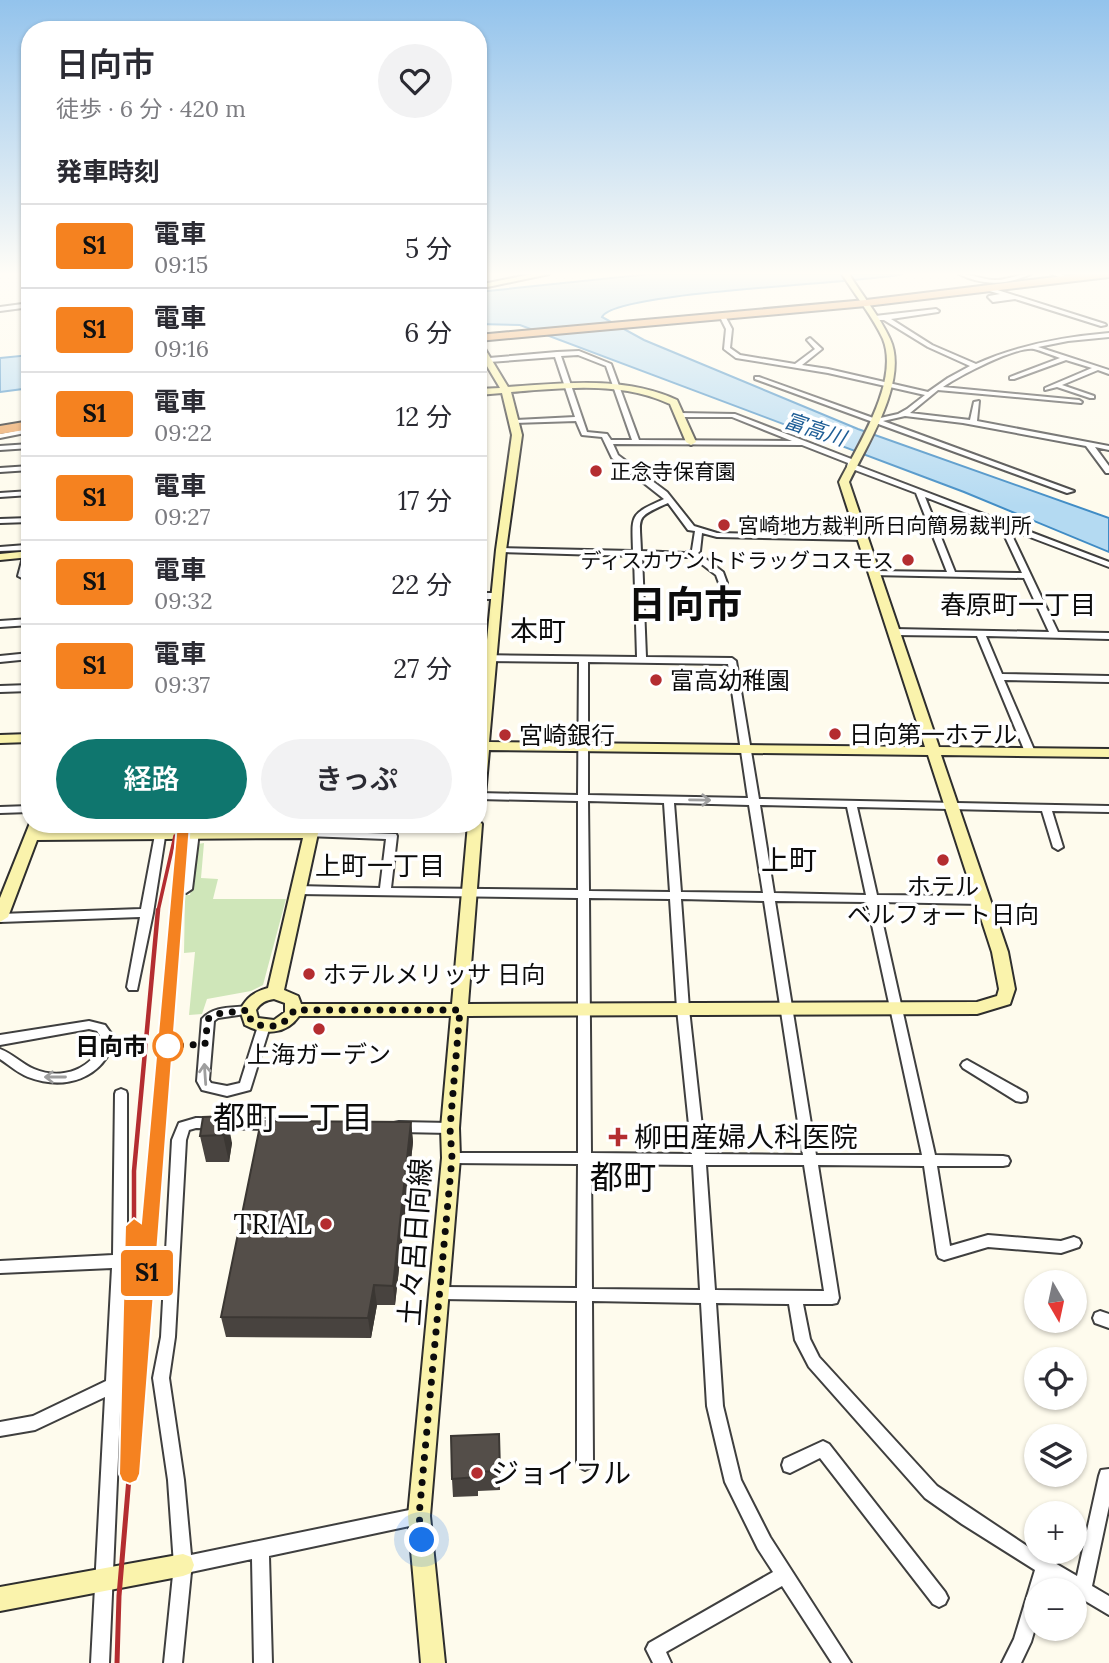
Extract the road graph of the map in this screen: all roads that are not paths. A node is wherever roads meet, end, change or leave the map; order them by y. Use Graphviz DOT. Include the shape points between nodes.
graph roads {
  1 [pos="730,352"];
  2 [pos="816,352"];
  3 [pos="890,352"];
  4 [pos="942,352"];
  5 [pos="1015,352"];
  6 [pos="1048,352"];
  7 [pos="557,354"];
  8 [pos="487,357"];
  9 [pos="1065,357"];
  10 [pos="489,360"];
  11 [pos="976,366"];
  12 [pos="795,367"];
  13 [pos="1098,368"];
  14 [pos="1109,372"];
  15 [pos="757,378"];
  16 [pos="1012,378"];
  17 [pos="889,383"];
  18 [pos="1056,385"];
  19 [pos="615,386"];
  20 [pos="567,388"];
  21 [pos="1047,389"];
  22 [pos="506,391"];
  23 [pos="933,391"];
  24 [pos="487,392"];
  25 [pos="1092,397"];
  26 [pos="977,402"];
  27 [pos="1079,402"];
  28 [pos="680,415"];
  29 [pos="908,415"];
  30 [pos="578,419"];
  31 [pos="873,421"];
  32 [pos="516,422"];
  33 [pos="974,423"];
  34 [pos="21,426"];
  35 [pos="0,430"];
  36 [pos="21,432"];
  37 [pos="0,436"];
  38 [pos="636,441"];
  39 [pos="607,442"];
  40 [pos="691,442"];
  41 [pos="804,443"];
  42 [pos="1090,446"];
  43 [pos="21,447"];
  44 [pos="0,448"];
  45 [pos="1109,448"];
  46 [pos="852,462"];
  47 [pos="729,463"];
  48 [pos="21,469"];
  49 [pos="0,470"];
  50 [pos="1109,471"];
  51 [pos="635,473"];
  52 [pos="919,491"];
  53 [pos="1070,491"];
  54 [pos="21,494"];
  55 [pos="0,495"];
  56 [pos="669,500"];
  57 [pos="21,521"];
  58 [pos="0,522"];
  59 [pos="1003,524"];
  60 [pos="698,532"];
  61 [pos="863,538"];
  62 [pos="0,549"];
  63 [pos="21,550"];
  64 [pos="501,550"];
  65 [pos="21,552"];
  66 [pos="635,554"];
  67 [pos="694,554"];
  68 [pos="0,557"];
  69 [pos="1109,565"];
  70 [pos="874,573"];
  71 [pos="952,575"];
  72 [pos="1026,576"];
  73 [pos="723,583"];
  74 [pos="487,596"];
  75 [pos="497,596"];
  76 [pos="21,623"];
  77 [pos="0,624"];
  78 [pos="894,632"];
  79 [pos="980,633"];
  80 [pos="1055,635"];
  81 [pos="1109,636"];
  82 [pos="21,657"];
  83 [pos="487,658"];
  84 [pos="493,658"];
  85 [pos="0,659"];
  86 [pos="583,659"];
  87 [pos="642,660"];
  88 [pos="998,677"];
  89 [pos="1109,679"];
  90 [pos="21,687"];
  91 [pos="0,689"];
  92 [pos="487,699"];
  93 [pos="21,738"];
  94 [pos="0,739"];
  95 [pos="487,746"];
  96 [pos="581,748"];
  97 [pos="746,749"];
  98 [pos="931,751"];
  99 [pos="1030,752"];
  100 [pos="1109,754"];
  101 [pos="487,796"];
  102 [pos="583,798"];
  103 [pos="669,800"];
  104 [pos="755,801"];
  105 [pos="851,803"];
  106 [pos="950,804"];
  107 [pos="1046,807"];
  108 [pos="1109,809"];
  109 [pos="0,810"];
  110 [pos="21,810"];
  111 [pos="33,833"];
  112 [pos="161,833"];
  113 [pos="193,833"];
  114 [pos="310,833"];
  115 [pos="357,833"];
  116 [pos="474,833"];
  117 [pos="1058,847"];
  118 [pos="186,889"];
  119 [pos="298,890"];
  120 [pos="385,891"];
  121 [pos="468,892"];
  122 [pos="583,894"];
  123 [pos="675,895"];
  124 [pos="770,897"];
  125 [pos="874,898"];
  126 [pos="981,900"];
  127 [pos="147,913"];
  128 [pos="0,918"];
  129 [pos="133,987"];
  130 [pos="275,993"];
  131 [pos="683,1009"];
  132 [pos="788,1009"];
  133 [pos="897,1009"];
  134 [pos="248,1010"];
  135 [pos="294,1010"];
  136 [pos="460,1010"];
  137 [pos="583,1010"];
  138 [pos="264,1026"];
  139 [pos="0,1041"];
  140 [pos="0,1054"];
  141 [pos="967,1065"];
  142 [pos="121,1094"];
  143 [pos="1021,1097"];
  144 [pos="290,1125"];
  145 [pos="383,1126"];
  146 [pos="450,1128"];
  147 [pos="452,1158"];
  148 [pos="584,1158"];
  149 [pos="699,1159"];
  150 [pos="811,1160"];
  151 [pos="930,1161"];
  152 [pos="1003,1161"];
  153 [pos="1073,1243"];
  154 [pos="172,1257"];
  155 [pos="120,1261"];
  156 [pos="0,1267"];
  157 [pos="440,1293"];
  158 [pos="585,1295"];
  159 [pos="708,1296"];
  160 [pos="795,1299"];
  161 [pos="116,1384"];
  162 [pos="0,1429"];
  163 [pos="585,1462"];
  164 [pos="790,1465"];
  165 [pos="1107,1476"];
  166 [pos="419,1516"];
  167 [pos="260,1550"];
  168 [pos="183,1565"];
  169 [pos="1045,1566"];
  170 [pos="785,1575"];
  171 [pos="1041,1578"];
  172 [pos="1064,1578"];
  173 [pos="1086,1578"];
  174 [pos="106,1581"];
  175 [pos="1087,1592"];
  176 [pos="939,1598"];
  177 [pos="0,1600"];
  178 [pos="1109,1606"];
  179 [pos="1024,1638"];
  180 [pos="100,1663"];
  181 [pos="173,1663"];
  182 [pos="263,1663"];
  183 [pos="433,1663"];
  184 [pos="662,1663"];
  185 [pos="842,1663"];
  186 [pos="1011,1663"];
  1 -- 12 [label="street" via="744,359"];
  2 -- 12 [label="street"];
  3 -- 17 [label="street"];
  4 -- 11 [label="street"];
  5 -- 11 [label="street"];
  6 -- 9 [label="street"];
  7 -- 10 [label="street"];
  7 -- 19 [label="street" via="579,353 609,365"];
  7 -- 20 [label="street"];
  8 -- 10 [label="street"];
  9 -- 13 [label="street"];
  9 -- 16 [label="street"];
  10 -- 22 [label="street"];
  11 -- 23 [label="street"];
  12 -- 17 [label="street"];
  13 -- 14 [label="street"];
  13 -- 18 [label="street"];
  15 -- 31 [label="street"];
  17 -- 23 [label="street"];
  17 -- 31 [label="street"];
  18 -- 21 [label="street"];
  18 -- 25 [label="street"];
  19 -- 20 [label="street"];
  19 -- 28 [label="street" via="640,388 668,398"];
  19 -- 38 [label="street"];
  20 -- 22 [label="street"];
  20 -- 30 [label="street"];
  22 -- 24 [label="street"];
  22 -- 32 [label="street"];
  23 -- 27 [label="street"];
  23 -- 29 [label="street"];
  26 -- 33 [label="street"];
  28 -- 40 [label="street"];
  28 -- 41 [label="street" via="733,415"];
  29 -- 31 [label="street"];
  29 -- 33 [label="street"];
  30 -- 32 [label="street"];
  30 -- 39 [label="street" via="584,434 601,433"];
  31 -- 46 [label="street"];
  31 -- 53 [label="street"];
  32 -- 64 [label="street"];
  33 -- 42 [label="street"];
  34 -- 35 [label="highway"];
  36 -- 37 [label="street"];
  38 -- 39 [label="street"];
  38 -- 40 [label="street"];
  39 -- 51 [label="street"];
  40 -- 41 [label="street"];
  41 -- 46 [label="street"];
  42 -- 45 [label="street"];
  42 -- 50 [label="street"];
  43 -- 44 [label="street"];
  46 -- 52 [label="street"];
  46 -- 61 [label="street" via="844,482"];
  47 -- 51 [label="street"];
  48 -- 49 [label="street"];
  51 -- 56 [label="street"];
  52 -- 59 [label="street"];
  52 -- 71 [label="street"];
  54 -- 55 [label="street"];
  56 -- 60 [label="street"];
  56 -- 66 [label="street" via="638,516"];
  57 -- 58 [label="street"];
  59 -- 69 [label="street"];
  59 -- 72 [label="street"];
  60 -- 61 [label="street"];
  60 -- 67 [label="street"];
  61 -- 70 [label="street"];
  62 -- 63 [label="street"];
  64 -- 66 [label="street"];
  64 -- 75 [label="street"];
  65 -- 68 [label="street"];
  66 -- 67 [label="street"];
  66 -- 87 [label="street"];
  67 -- 73 [label="street" via="720,574"];
  70 -- 71 [label="street"];
  70 -- 78 [label="street"];
  71 -- 72 [label="street"];
  72 -- 80 [label="street"];
  74 -- 75 [label="street"];
  75 -- 84 [label="street"];
  76 -- 77 [label="street"];
  78 -- 79 [label="street"];
  78 -- 98 [label="street"];
  79 -- 80 [label="street"];
  79 -- 88 [label="street"];
  80 -- 81 [label="street"];
  82 -- 85 [label="street"];
  83 -- 84 [label="street"];
  84 -- 86 [label="street"];
  84 -- 92 [label="street"];
  86 -- 87 [label="street"];
  86 -- 96 [label="street"];
  87 -- 97 [label="street" via="732,660"];
  88 -- 89 [label="street"];
  88 -- 99 [label="street"];
  90 -- 91 [label="street"];
  93 -- 94 [label="street"];
  95 -- 96 [label="street"];
  96 -- 97 [label="street"];
  96 -- 102 [label="street"];
  97 -- 98 [label="street"];
  97 -- 104 [label="street"];
  98 -- 99 [label="street"];
  98 -- 106 [label="street"];
  99 -- 100 [label="street"];
  101 -- 102 [label="street"];
  102 -- 103 [label="street"];
  102 -- 122 [label="street"];
  103 -- 104 [label="street, one-way"];
  103 -- 123 [label="street"];
  104 -- 105 [label="street"];
  104 -- 124 [label="street"];
  105 -- 106 [label="street"];
  105 -- 125 [label="street"];
  106 -- 107 [label="street"];
  106 -- 126 [label="street"];
  107 -- 108 [label="street"];
  107 -- 117 [label="street"];
  109 -- 110 [label="street"];
  111 -- 128 [label="street"];
  112 -- 127 [label="street"];
  113 -- 118 [label="street"];
  114 -- 119 [label="street"];
  115 -- 120 [label="street" via="392,836"];
  116 -- 121 [label="street, 土々呂日向線"];
  119 -- 120 [label="street"];
  119 -- 130 [label="street"];
  120 -- 121 [label="street"];
  121 -- 122 [label="street"];
  121 -- 136 [label="street, 土々呂日向線"];
  122 -- 123 [label="street"];
  122 -- 137 [label="street"];
  123 -- 124 [label="street"];
  123 -- 131 [label="street"];
  124 -- 125 [label="street"];
  124 -- 132 [label="street"];
  125 -- 126 [label="street"];
  125 -- 133 [label="street"];
  126 -- 133 [label="street" via="1000,952 1007,989 1004,1000 977,1008"];
  127 -- 128 [label="street"];
  127 -- 129 [label="street"];
  130 -- 134 [label="street" via="260,996"];
  130 -- 135 [label="street" via="288,996"];
  131 -- 132 [label="street"];
  131 -- 137 [label="street"];
  131 -- 149 [label="street"];
  132 -- 133 [label="street"];
  132 -- 150 [label="street"];
  133 -- 151 [label="street"];
  134 -- 138 [label="street" via="251,1021"];
  138 -- 134 [label="street, one-way" via="245,1087 227,1091 206,1087 208,1019"];
  135 -- 136 [label="street"];
  135 -- 138 [label="street" via="283,1023"];
  136 -- 137 [label="street"];
  136 -- 146 [label="street, 土々呂日向線"];
  137 -- 148 [label="street"];
  139 -- 140 [label="street, one-way" via="89,1025 101,1028 109,1039 101,1062 65,1077 38,1076"];
  141 -- 143 [label="street"];
  142 -- 155 [label="street"];
  144 -- 154 [label="street" via="196,1123 184,1127 179,1140"];
  145 -- 146 [label="street"];
  146 -- 147 [label="street, 土々呂日向線"];
  147 -- 148 [label="street"];
  147 -- 157 [label="street, 土々呂日向線"];
  148 -- 149 [label="street"];
  148 -- 158 [label="street"];
  149 -- 150 [label="street"];
  149 -- 159 [label="street"];
  150 -- 151 [label="street"];
  150 -- 160 [label="street" via="832,1298"];
  151 -- 152 [label="street"];
  151 -- 153 [label="street" via="944,1254 988,1241 1061,1247"];
  154 -- 155 [label="street"];
  154 -- 168 [label="street" via="161,1378"];
  155 -- 156 [label="street"];
  155 -- 161 [label="street"];
  157 -- 158 [label="street"];
  157 -- 166 [label="street, 土々呂日向線"];
  158 -- 159 [label="street"];
  158 -- 163 [label="street"];
  159 -- 160 [label="street"];
  159 -- 170 [label="street" via="715,1406 733,1482"];
  160 -- 169 [label="street" via="803,1340 814,1362 931,1492"];
  161 -- 162 [label="street" via="35,1423"];
  161 -- 174 [label="street"];
  164 -- 176 [label="street" via="823,1449"];
  165 -- 173 [label="street"];
  166 -- 167 [label="street"];
  166 -- 183 [label="street, 土々呂日向線"];
  167 -- 168 [label="street"];
  167 -- 182 [label="street"];
  168 -- 174 [label="street"];
  168 -- 181 [label="street"];
  169 -- 171 [label="street"];
  169 -- 172 [label="street"];
  170 -- 184 [label="street" via="655,1649"];
  170 -- 185 [label="street"];
  174 -- 177 [label="street"];
  174 -- 180 [label="street"];
  175 -- 178 [label="street"];
  179 -- 186 [label="street"];
}
